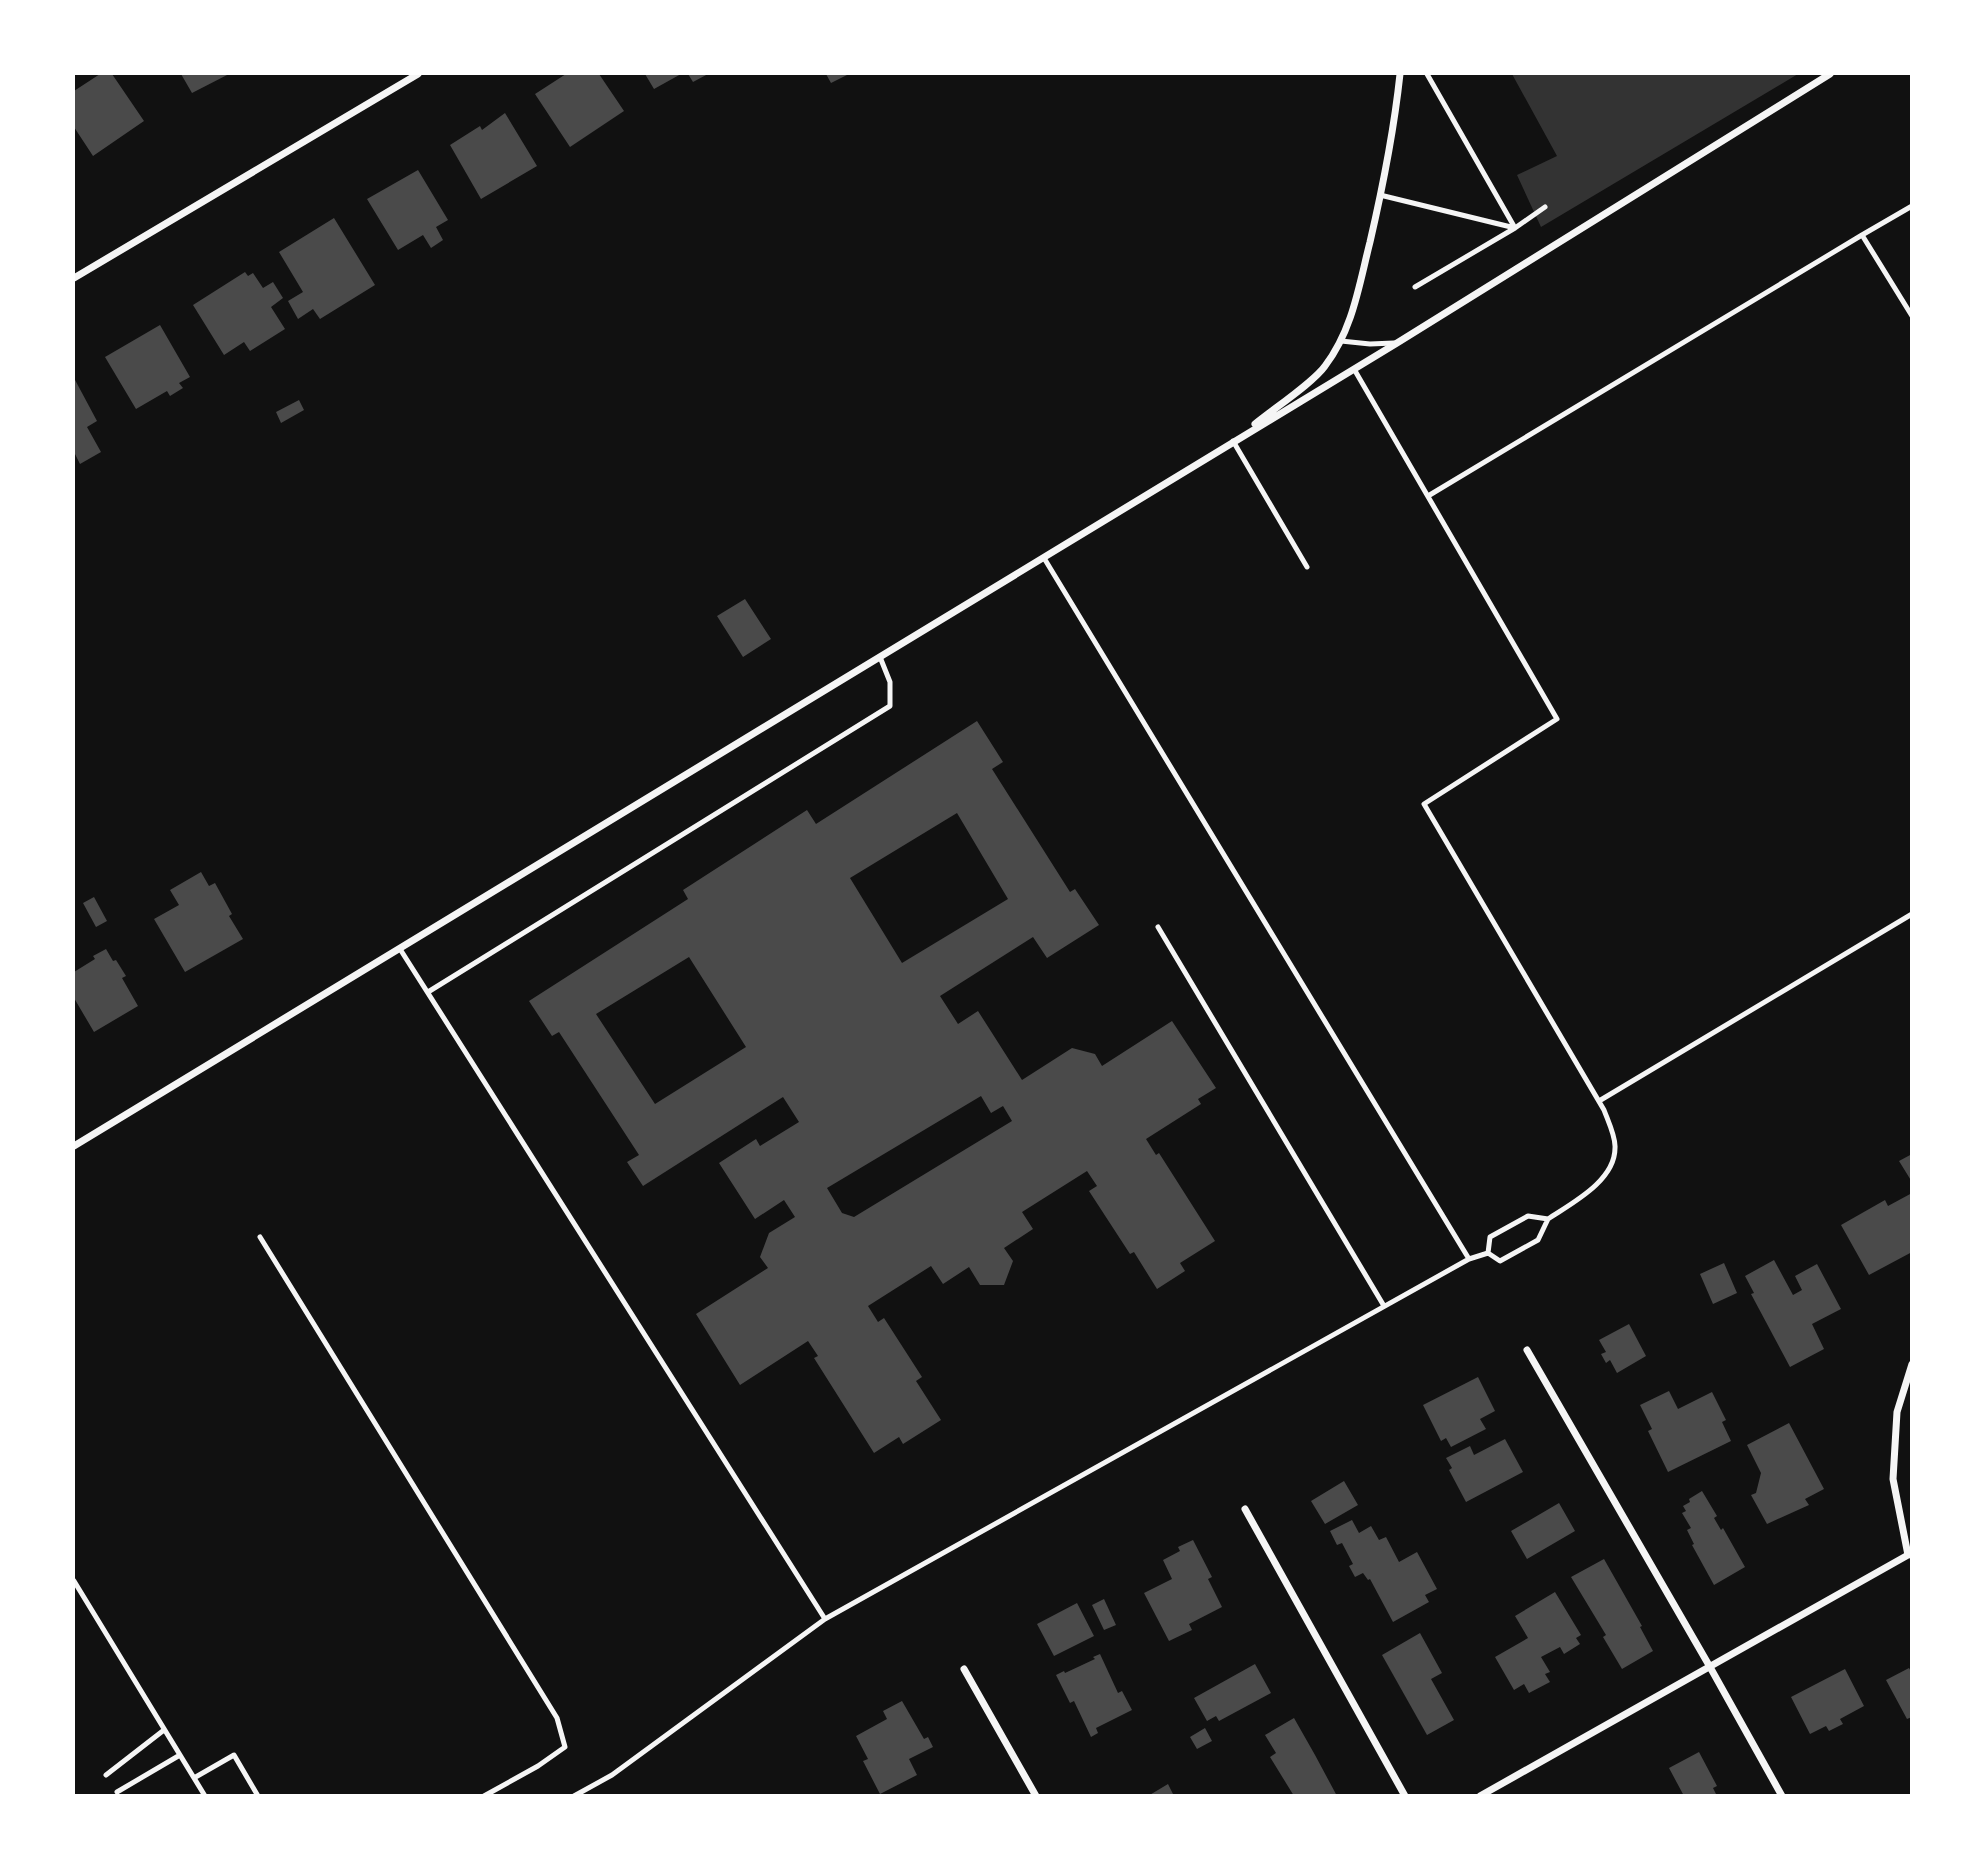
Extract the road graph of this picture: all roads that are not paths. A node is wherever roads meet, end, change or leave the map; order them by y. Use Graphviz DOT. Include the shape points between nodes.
graph roads {
  1 [pos="418,74"];
  2 [pos="1400,74"];
  3 [pos="1427,74"];
  4 [pos="1830,74"];
  5 [pos="1380,195"];
  6 [pos="1912,206"];
  7 [pos="1545,207"];
  8 [pos="1515,228"];
  9 [pos="1862,235"];
  10 [pos="74,278"];
  11 [pos="1415,287"];
  12 [pos="1912,316"];
  13 [pos="1342,341"];
  14 [pos="1397,343"];
  15 [pos="1354,369"];
  16 [pos="1233,442"];
  17 [pos="1428,496"];
  18 [pos="1044,558"];
  19 [pos="1307,567"];
  20 [pos="880,657"];
  21 [pos="1912,914"];
  22 [pos="1158,927"];
  23 [pos="400,949"];
  24 [pos="428,992"];
  25 [pos="1599,1101"];
  26 [pos="74,1146"];
  27 [pos="1548,1219"];
  28 [pos="260,1237"];
  29 [pos="1488,1253"];
  30 [pos="1469,1259"];
  31 [pos="1384,1306"];
  32 [pos="1527,1350"];
  33 [pos="1912,1364"];
  34 [pos="1245,1509"];
  35 [pos="1910,1556"];
  36 [pos="74,1581"];
  37 [pos="825,1619"];
  38 [pos="1710,1667"];
  39 [pos="964,1669"];
  40 [pos="164,1730"];
  41 [pos="180,1755"];
  42 [pos="106,1774"];
  43 [pos="194,1778"];
  44 [pos="117,1792"];
  45 [pos="205,1796"];
  46 [pos="258,1796"];
  47 [pos="484,1796"];
  48 [pos="574,1796"];
  49 [pos="1036,1796"];
  50 [pos="1405,1796"];
  51 [pos="1480,1796"];
  52 [pos="1782,1796"];
  1 -- 10 [label="street"];
  2 -- 5 [label="street"];
  3 -- 8 [label="lane"];
  4 -- 14 [label="street"];
  5 -- 8 [label="lane"];
  5 -- 13 [label="street"];
  6 -- 9 [label="lane"];
  7 -- 8 [label="lane"];
  8 -- 11 [label="lane"];
  9 -- 12 [label="lane"];
  9 -- 17 [label="lane"];
  13 -- 14 [label="lane"];
  13 -- 16 [label="street" via="1324,369"];
  14 -- 15 [label="street"];
  15 -- 16 [label="street"];
  15 -- 17 [label="lane"];
  16 -- 18 [label="street"];
  16 -- 19 [label="lane"];
  17 -- 25 [label="lane" via="1557,719 1423,804"];
  18 -- 20 [label="street"];
  18 -- 30 [label="lane"];
  20 -- 23 [label="street"];
  20 -- 24 [label="lane" via="890,682 890,706"];
  21 -- 25 [label="lane"];
  22 -- 31 [label="lane"];
  23 -- 24 [label="lane"];
  23 -- 26 [label="street"];
  24 -- 37 [label="lane"];
  25 -- 27 [label="lane" via="1616,1147 1610,1169 1590,1190"];
  27 -- 29 [label="lane" via="1528,1216 1490,1237"];
  27 -- 29 [label="lane" via="1538,1240 1500,1261"];
  28 -- 47 [label="lane" via="557,1718 565,1747"];
  29 -- 30 [label="lane"];
  30 -- 31 [label="lane"];
  31 -- 37 [label="lane"];
  32 -- 38 [label="street"];
  33 -- 35 [label="street" via="1897,1412 1893,1479"];
  34 -- 50 [label="street"];
  35 -- 38 [label="street"];
  36 -- 40 [label="lane"];
  37 -- 48 [label="lane" via="612,1775"];
  38 -- 51 [label="street"];
  38 -- 52 [label="street"];
  39 -- 49 [label="street"];
  40 -- 41 [label="lane"];
  40 -- 42 [label="lane"];
  41 -- 43 [label="lane"];
  41 -- 44 [label="lane"];
  43 -- 45 [label="lane"];
  43 -- 46 [label="lane" via="234,1755"];
}
